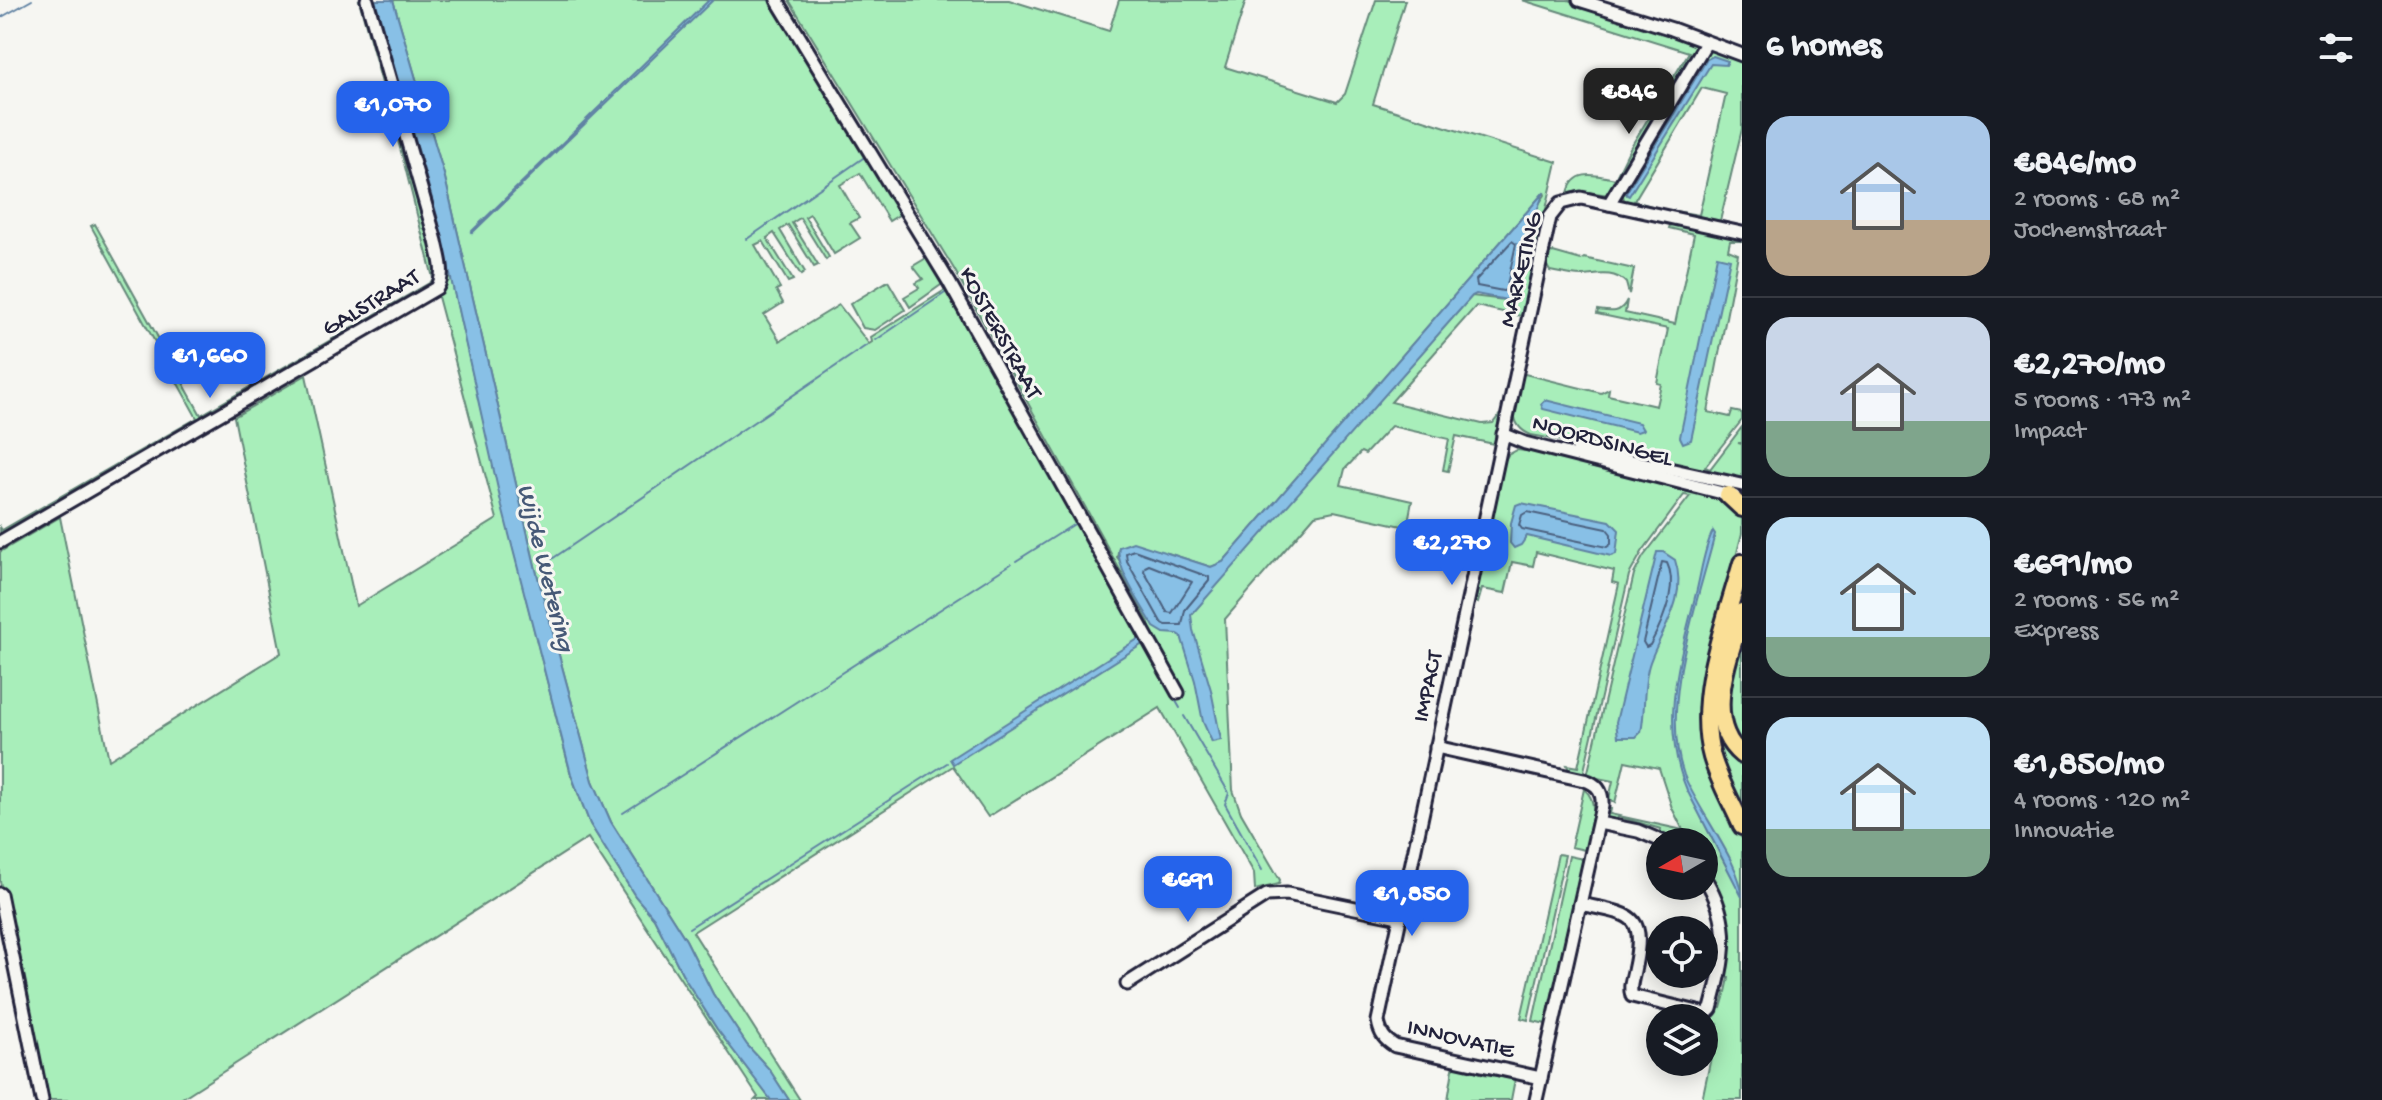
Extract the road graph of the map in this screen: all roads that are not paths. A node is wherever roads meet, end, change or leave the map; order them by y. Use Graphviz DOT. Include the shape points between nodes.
graph roads {
  1 [pos="367,0"];
  2 [pos="777,0"];
  3 [pos="1579,0"];
  4 [pos="1706,43"];
  5 [pos="1742,55"];
  6 [pos="1609,204"];
  7 [pos="1742,233"];
  8 [pos="1503,434"];
  9 [pos="1737,493"];
  10 [pos="1742,508"];
  11 [pos="0,542"];
  12 [pos="1742,563"];
  13 [pos="1742,612"];
  14 [pos="1178,693"];
  15 [pos="1436,747"];
  16 [pos="1742,755"];
  17 [pos="1599,823"];
  18 [pos="1742,826"];
  19 [pos="1646,834"];
  20 [pos="0,894"];
  21 [pos="1715,900"];
  22 [pos="1580,904"];
  23 [pos="1399,917"];
  24 [pos="1127,984"];
  25 [pos="1541,1078"];
  26 [pos="42,1100"];
  27 [pos="1536,1100"];
  1 -- 11 [label="street, GALSTRAAT" via="436,241 442,270 437,288"];
  2 -- 14 [label="street, KOSTERSTRAAT" via="949,282"];
  3 -- 4 [label="street"];
  4 -- 5 [label="street"];
  4 -- 6 [label="street"];
  6 -- 7 [label="street, MARKETING"];
  6 -- 8 [label="street, MARKETING" via="1571,199 1550,217"];
  8 -- 9 [label="street, NOORDSINGEL"];
  8 -- 15 [label="street, IMPACT"];
  9 -- 10 [label="highway"];
  12 -- 18 [label="highway" via="1706,720 1712,759"];
  13 -- 16 [label="highway" via="1724,678 1721,719"];
  15 -- 17 [label="street, IMPACT" via="1591,782 1603,798"];
  15 -- 23 [label="street, INNOVATIE"];
  17 -- 19 [label="street"];
  17 -- 22 [label="street, IMPACT"];
  20 -- 26 [label="street"];
  21 -- 22 [label="street" via="1725,938 1722,969 1706,1014 1632,996 1640,943 1634,923 1621,912"];
  22 -- 25 [label="street, IMPACT"];
  23 -- 24 [label="street" via="1280,893 1267,895"];
  23 -- 25 [label="street, INNOVATIE" via="1378,1021 1386,1040"];
  25 -- 27 [label="street, IMPACT"];
}
